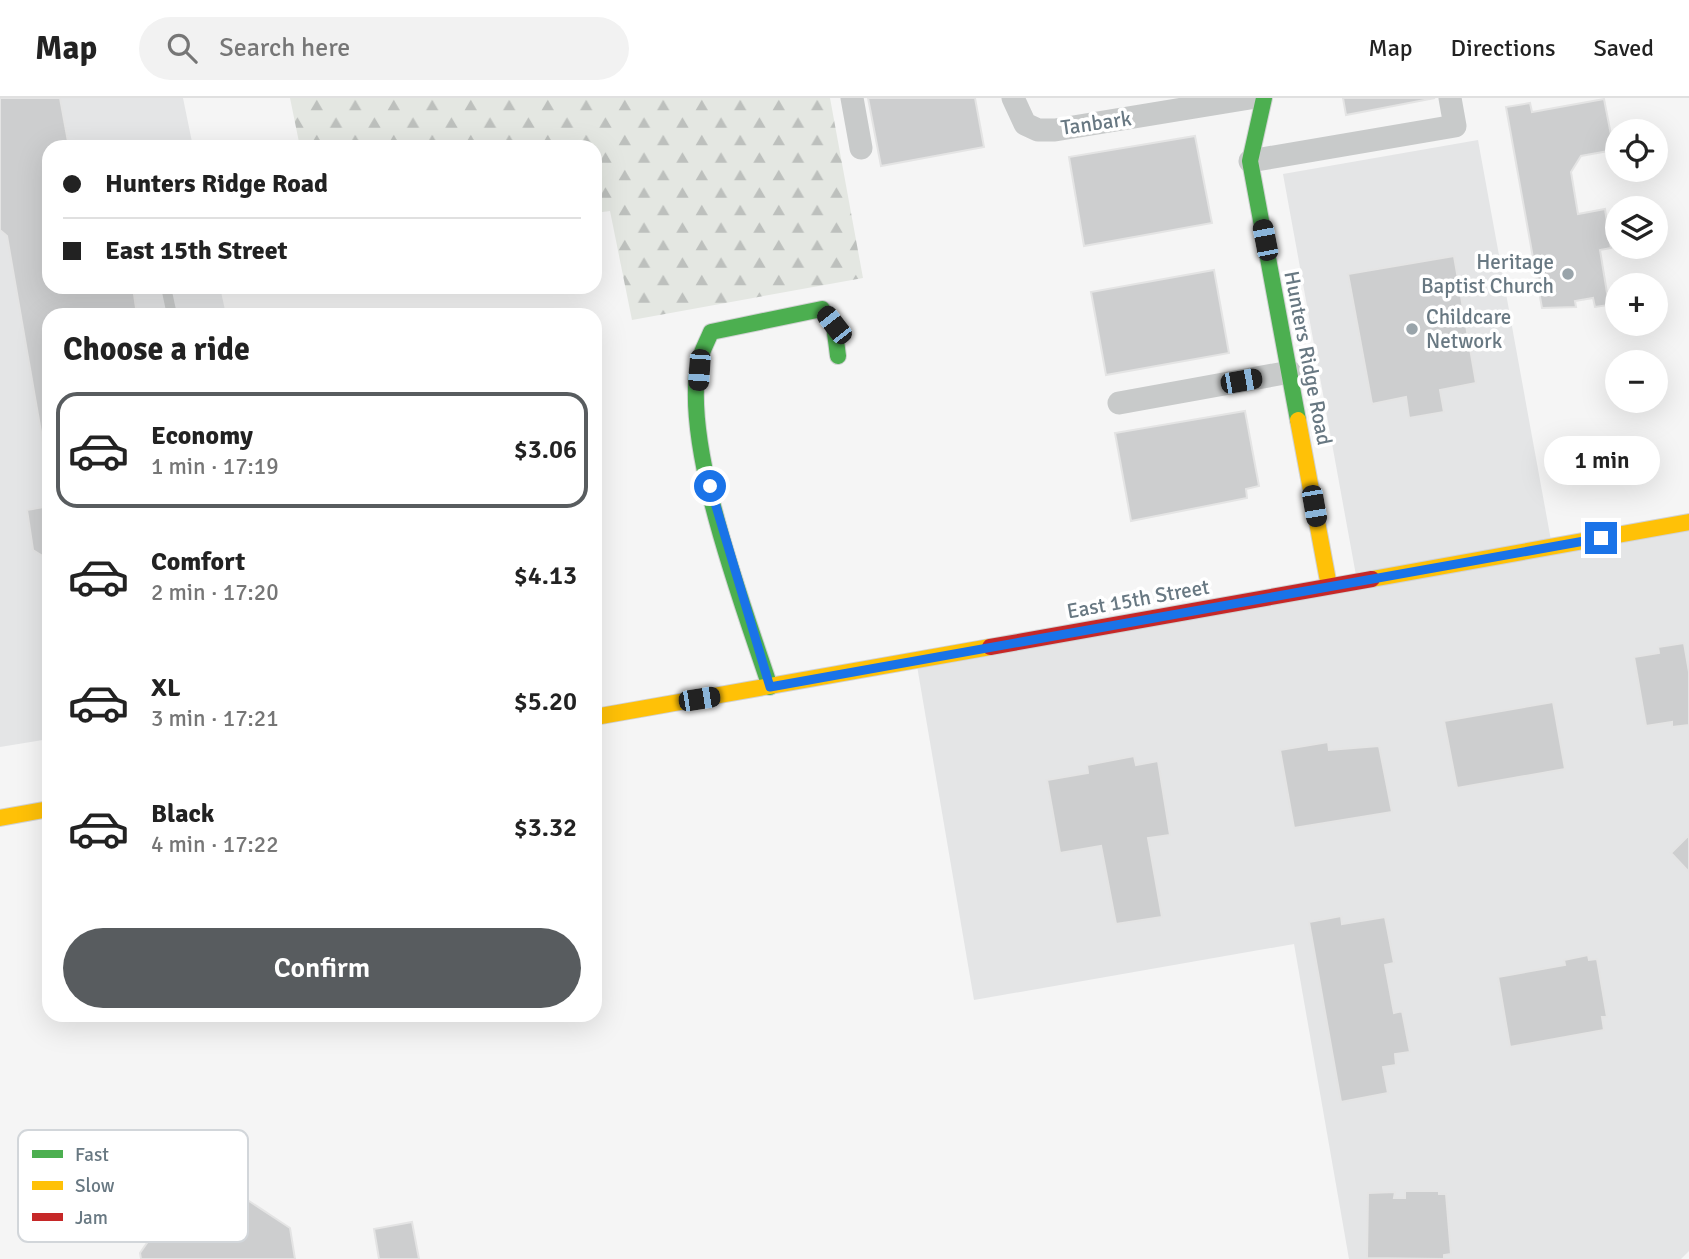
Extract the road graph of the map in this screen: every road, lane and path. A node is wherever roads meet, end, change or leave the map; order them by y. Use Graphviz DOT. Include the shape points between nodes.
graph roads {
  1 [pos="852,98"];
  2 [pos="1013,98"];
  3 [pos="1250,98"];
  4 [pos="1264,98"];
  5 [pos="1450,98"];
  6 [pos="861,148"];
  7 [pos="1250,161"];
  8 [pos="838,356"];
  9 [pos="1290,372"];
  10 [pos="1119,403"];
  11 [pos="1689,522"];
  12 [pos="1329,586"];
  13 [pos="770,687"];
  14 [pos="602,716"];
  15 [pos="42,810"];
  16 [pos="0,818"];
  1 -- 6 [label="street"];
  2 -- 3 [label="street, Tanbark" via="1025,124 1038,130 1072,129"];
  4 -- 7 [label="main road, Hunters Ridge Road"];
  5 -- 7 [label="street" via="1455,126"];
  7 -- 9 [label="main road, Hunters Ridge Road"];
  8 -- 13 [label="main road" via="834,325 822,309 711,332 701,345 696,419 715,509"];
  9 -- 10 [label="street"];
  9 -- 12 [label="main road, Hunters Ridge Road"];
  11 -- 12 [label="main road, East 15th Street"];
  12 -- 13 [label="main road, East 15th Street"];
  13 -- 14 [label="main road, East 15th Street"];
  15 -- 16 [label="main road"];
}
